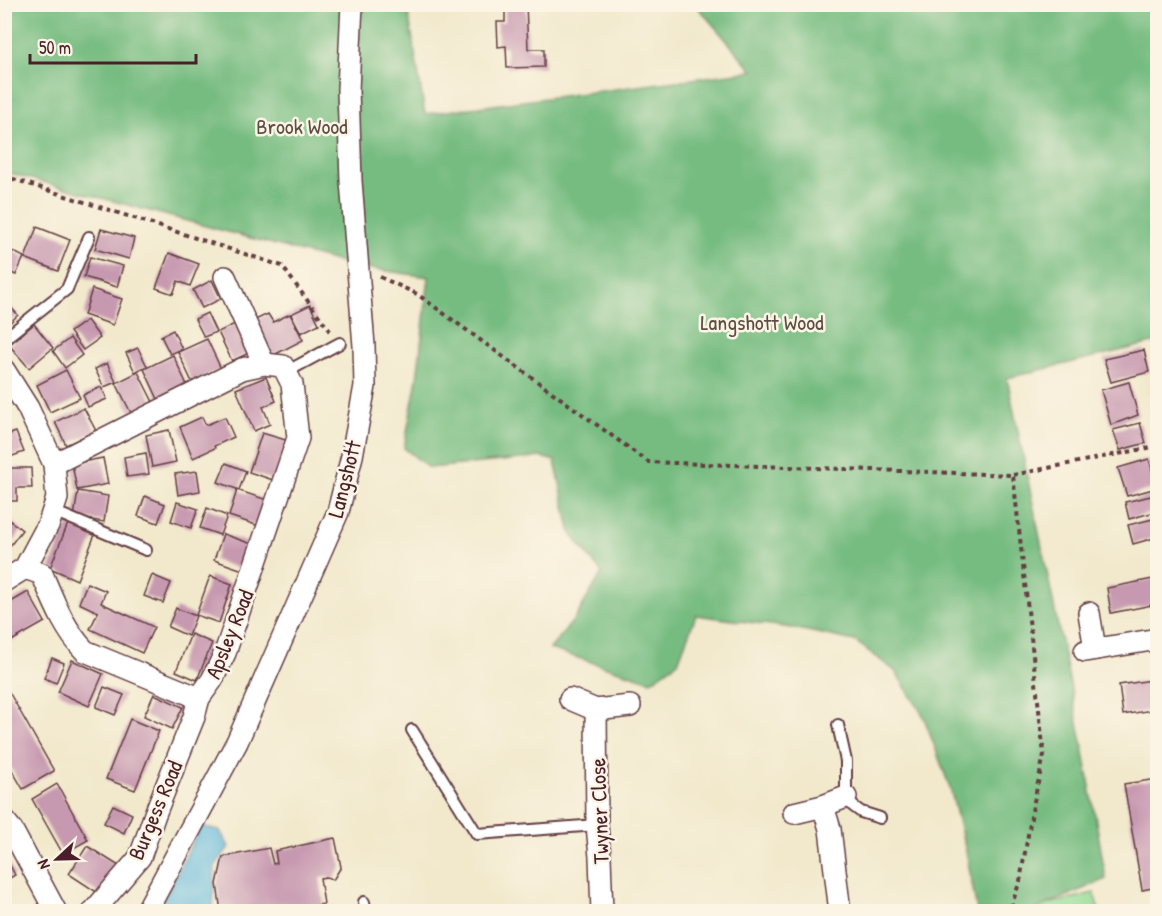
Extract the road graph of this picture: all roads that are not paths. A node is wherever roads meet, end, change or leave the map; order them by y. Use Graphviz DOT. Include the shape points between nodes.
graph roads {
  1 [pos="352,4"];
  2 [pos="89,237"];
  3 [pos="225,277"];
  4 [pos="4,339"];
  5 [pos="340,343"];
  6 [pos="264,364"];
  7 [pos="4,370"];
  8 [pos="286,372"];
  9 [pos="54,464"];
  10 [pos="53,511"];
  11 [pos="146,550"];
  12 [pos="25,568"];
  13 [pos="4,581"];
  14 [pos="1089,613"];
  15 [pos="1158,639"];
  16 [pos="199,698"];
  17 [pos="570,699"];
  18 [pos="630,706"];
  19 [pos="596,710"];
  20 [pos="838,725"];
  21 [pos="412,730"];
  22 [pos="846,796"];
  23 [pos="823,806"];
  24 [pos="794,813"];
  25 [pos="880,818"];
  26 [pos="4,820"];
  27 [pos="597,825"];
  28 [pos="1158,909"];
  29 [pos="56,912"];
  30 [pos="93,912"];
  31 [pos="146,912"];
  32 [pos="602,912"];
  33 [pos="840,912"];
  34 [pos="1147,912"];
  1 -- 31 [label="street, Langshott" via="348,90 351,182 365,386 352,456 338,513 237,742"];
  2 -- 4 [label="lane" via="66,289"];
  3 -- 6 [label="street"];
  5 -- 8 [label="lane"];
  6 -- 8 [label="street" via="283,366"];
  6 -- 9 [label="street" via="242,369"];
  7 -- 9 [label="street" via="28,408"];
  8 -- 16 [label="street, Apsley Road" via="292,384 298,438 225,653"];
  9 -- 10 [label="street" via="57,498"];
  10 -- 11 [label="lane"];
  10 -- 12 [label="street"];
  12 -- 13 [label="street"];
  12 -- 16 [label="street, Apsley Road" via="42,574 58,614 84,651"];
  14 -- 15 [label="street" via="1090,650"];
  16 -- 30 [label="street, Burgess Road" via="140,857"];
  17 -- 19 [label="street"];
  18 -- 19 [label="street"];
  19 -- 27 [label="street, Twyner Close"];
  20 -- 22 [label="lane" via="846,760"];
  21 -- 27 [label="lane" via="477,834"];
  22 -- 23 [label="street"];
  22 -- 25 [label="lane" via="861,812"];
  23 -- 24 [label="street"];
  23 -- 33 [label="street" via="830,830"];
  26 -- 29 [label="street"];
  27 -- 32 [label="street, Twyner Close"];
  28 -- 34 [label="lane"];
}
